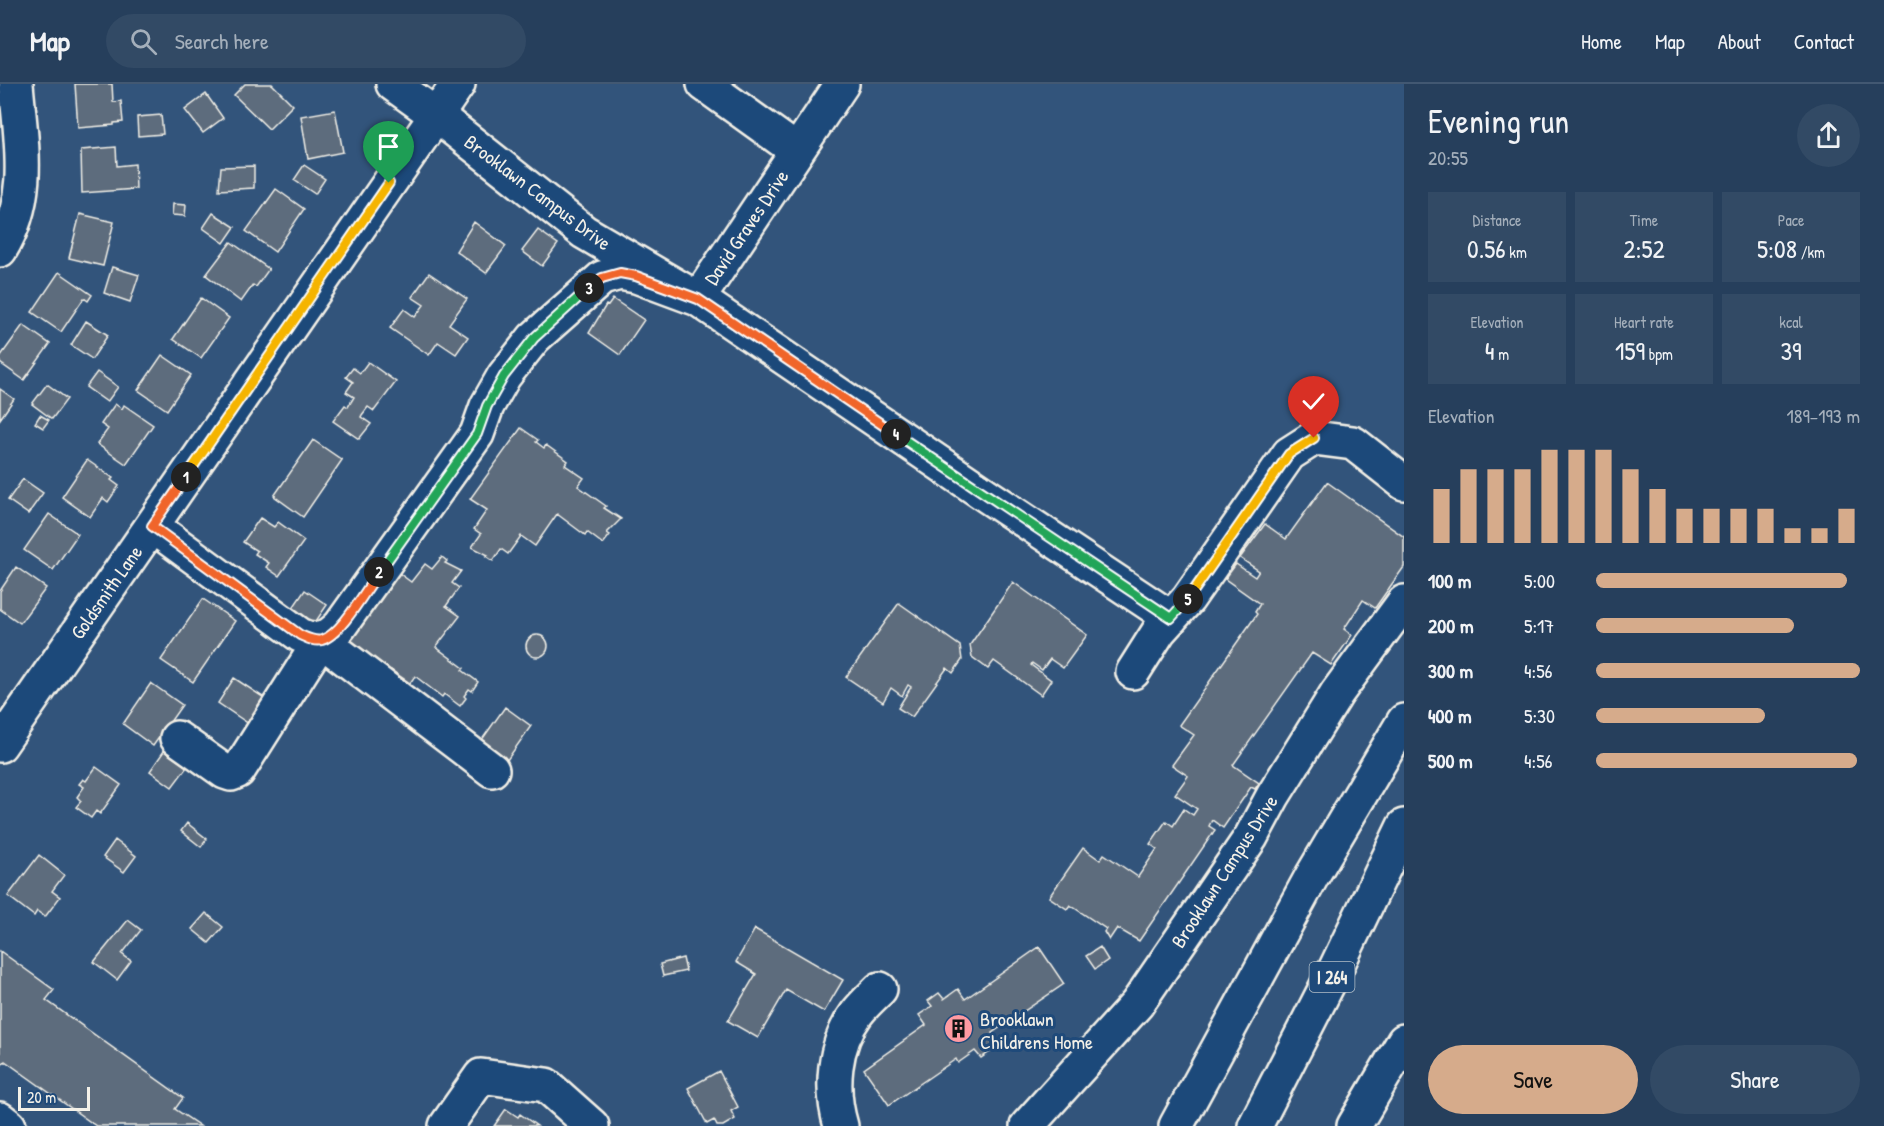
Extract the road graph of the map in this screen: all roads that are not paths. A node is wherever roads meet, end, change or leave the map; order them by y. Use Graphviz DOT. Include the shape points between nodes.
graph roads {
  1 [pos="16,84"];
  2 [pos="393,84"];
  3 [pos="458,84"];
  4 [pos="704,84"];
  5 [pos="842,84"];
  6 [pos="436,115"];
  7 [pos="797,151"];
  8 [pos="0,250"];
  9 [pos="698,299"];
  10 [pos="1404,483"];
  11 [pos="152,526"];
  12 [pos="1404,602"];
  13 [pos="1171,618"];
  14 [pos="321,640"];
  15 [pos="1133,672"];
  16 [pos="1404,720"];
  17 [pos="177,738"];
  18 [pos="0,745"];
  19 [pos="492,770"];
  20 [pos="1404,826"];
  21 [pos="880,988"];
  22 [pos="1401,1048"];
  23 [pos="0,1119"];
  24 [pos="9,1126"];
  25 [pos="446,1126"];
  26 [pos="592,1126"];
  27 [pos="841,1126"];
  28 [pos="1027,1126"];
  29 [pos="1176,1126"];
  30 [pos="1255,1126"];
  31 [pos="1354,1126"];
  32 [pos="1383,1126"];
  1 -- 8 [label="main road" via="24,174 18,212"];
  2 -- 6 [label="main road, Brooklawn Campus Drive"];
  3 -- 6 [label="main road, Goldsmith Lane"];
  4 -- 7 [label="main road"];
  5 -- 7 [label="main road, David Graves Drive"];
  6 -- 9 [label="main road, Brooklawn Campus Drive" via="584,232"];
  6 -- 11 [label="main road, Goldsmith Lane"];
  7 -- 9 [label="main road, David Graves Drive"];
  9 -- 13 [label="main road, Brooklawn Campus Drive"];
  9 -- 14 [label="main road, David Graves Drive" via="620,273 602,278 577,298 534,338 504,376 477,434 340,626"];
  10 -- 13 [label="main road" via="1353,443 1314,438 1289,454"];
  11 -- 14 [label="main road" via="300,635"];
  11 -- 18 [label="main road, Goldsmith Lane"];
  12 -- 28 [label="main road, Brooklawn Campus Drive" via="1337,693 1251,837 1137,1004"];
  13 -- 15 [label="main road"];
  14 -- 17 [label="main road, David Graves Drive" via="238,771 225,772"];
  14 -- 19 [label="main road"];
  16 -- 29 [label="main road" via="1312,876"];
  20 -- 30 [label="main road, I 264"];
  21 -- 27 [label="main road" via="856,1014 842,1043 834,1078"];
  22 -- 31 [label="main road"];
  22 -- 32 [label="main road"];
  23 -- 24 [label="main road"];
  25 -- 26 [label="main road" via="481,1076 546,1085"];
}
